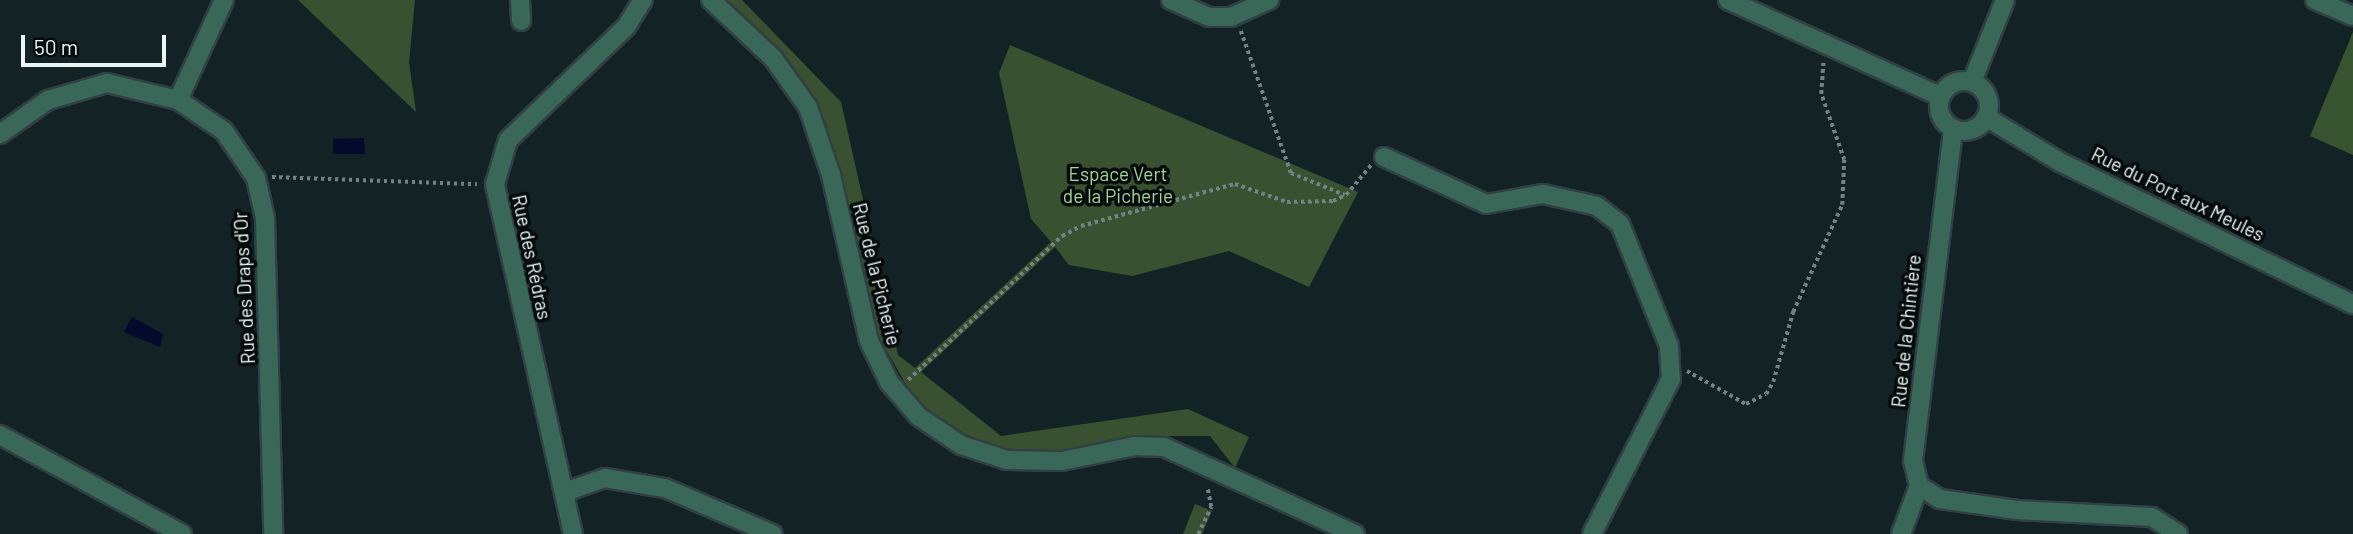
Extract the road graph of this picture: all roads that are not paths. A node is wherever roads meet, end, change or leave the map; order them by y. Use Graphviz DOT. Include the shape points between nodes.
graph roads {
  1 [pos="224,0"];
  2 [pos="520,0"];
  3 [pos="643,0"];
  4 [pos="711,0"];
  5 [pos="1171,0"];
  6 [pos="1269,0"];
  7 [pos="1728,0"];
  8 [pos="2005,0"];
  9 [pos="2315,0"];
  10 [pos="2353,16"];
  11 [pos="521,21"];
  12 [pos="1972,82"];
  13 [pos="1940,96"];
  14 [pos="178,100"];
  15 [pos="1986,117"];
  16 [pos="1953,129"];
  17 [pos="0,134"];
  18 [pos="1384,157"];
  19 [pos="2353,304"];
  20 [pos="0,435"];
  21 [pos="1919,486"];
  22 [pos="565,492"];
  23 [pos="182,534"];
  24 [pos="272,534"];
  25 [pos="573,534"];
  26 [pos="773,534"];
  27 [pos="1355,534"];
  28 [pos="1592,534"];
  29 [pos="1901,534"];
  30 [pos="2179,534"];
  1 -- 14 [label="street"];
  2 -- 11 [label="street"];
  3 -- 22 [label="street, Rue des Rédras" via="626,27 508,140 495,184"];
  4 -- 27 [label="street, Rue de la Picherie" via="786,74 818,126 869,341 896,391 940,434 1007,460 1062,461 1148,444 1203,464"];
  5 -- 6 [label="street" via="1209,17 1236,16"];
  7 -- 13 [label="street"];
  8 -- 12 [label="street"];
  9 -- 10 [label="street"];
  12 -- 13 [label="street" via="1957,82"];
  12 -- 15 [label="street" via="1985,93"];
  13 -- 16 [label="street" via="1941,119"];
  14 -- 17 [label="street, Rue des Draps d'Or" via="107,83 78,88 48,100"];
  14 -- 24 [label="street, Rue des Draps d'Or" via="224,131 256,178 265,218"];
  15 -- 16 [label="street" via="1976,128"];
  15 -- 19 [label="street, Rue du Port aux Meules" via="2060,162"];
  16 -- 21 [label="street, Rue de la Chintière" via="1913,461"];
  18 -- 28 [label="street" via="1486,204 1543,194 1614,215 1668,346 1671,369"];
  20 -- 23 [label="street"];
  21 -- 29 [label="street, Rue de la Chintière"];
  21 -- 30 [label="street" via="1940,499 2017,510 2152,517"];
  22 -- 25 [label="street, Rue des Rédras"];
  22 -- 26 [label="street" via="605,478 665,488"];
}
